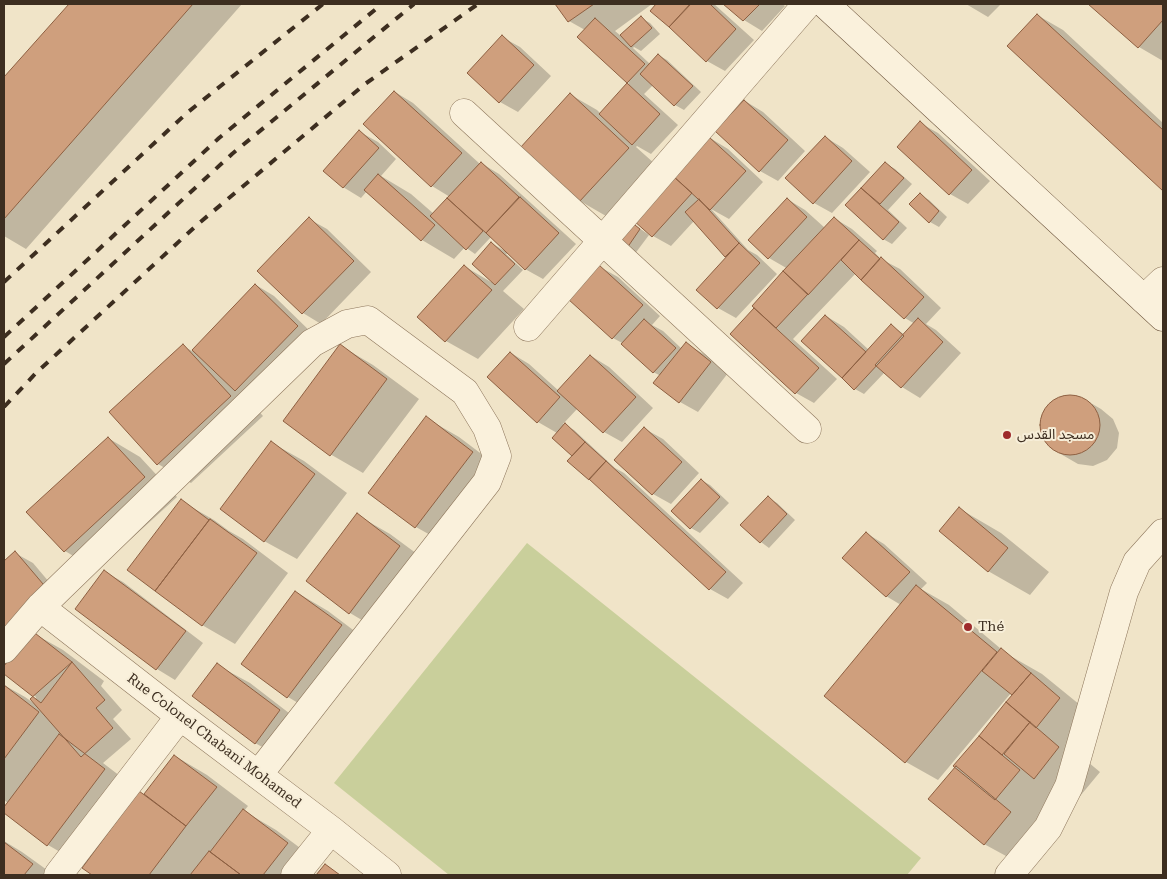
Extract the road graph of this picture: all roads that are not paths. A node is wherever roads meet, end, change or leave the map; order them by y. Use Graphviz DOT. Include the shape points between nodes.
graph roads {
  1 [pos="807,4"];
  2 [pos="825,4"];
  3 [pos="464,113"];
  4 [pos="603,240"];
  5 [pos="1163,280"];
  6 [pos="1154,308"];
  7 [pos="528,327"];
  8 [pos="807,429"];
  9 [pos="1163,532"];
  10 [pos="40,607"];
  11 [pos="4,649"];
  12 [pos="180,716"];
  13 [pos="258,776"];
  14 [pos="332,830"];
  15 [pos="58,875"];
  16 [pos="295,875"];
  17 [pos="387,875"];
  18 [pos="1009,875"];
  1 -- 4 [label="street"];
  2 -- 6 [label="street"];
  3 -- 4 [label="street"];
  4 -- 7 [label="street"];
  4 -- 8 [label="street"];
  5 -- 6 [label="street"];
  9 -- 18 [label="street" via="1137,562 1124,592 1069,786 1048,828"];
  10 -- 11 [label="street"];
  10 -- 12 [label="street, Rue Colonel Chabani Mohamed"];
  10 -- 13 [label="street" via="312,344 347,324 368,320 465,392 487,428 497,456 487,482"];
  12 -- 13 [label="street, Rue Colonel Chabani Mohamed"];
  12 -- 15 [label="street"];
  13 -- 14 [label="street, Rue Colonel Chabani Mohamed"];
  14 -- 16 [label="street"];
  14 -- 17 [label="street, Rue Colonel Chabani Mohamed"];
}
